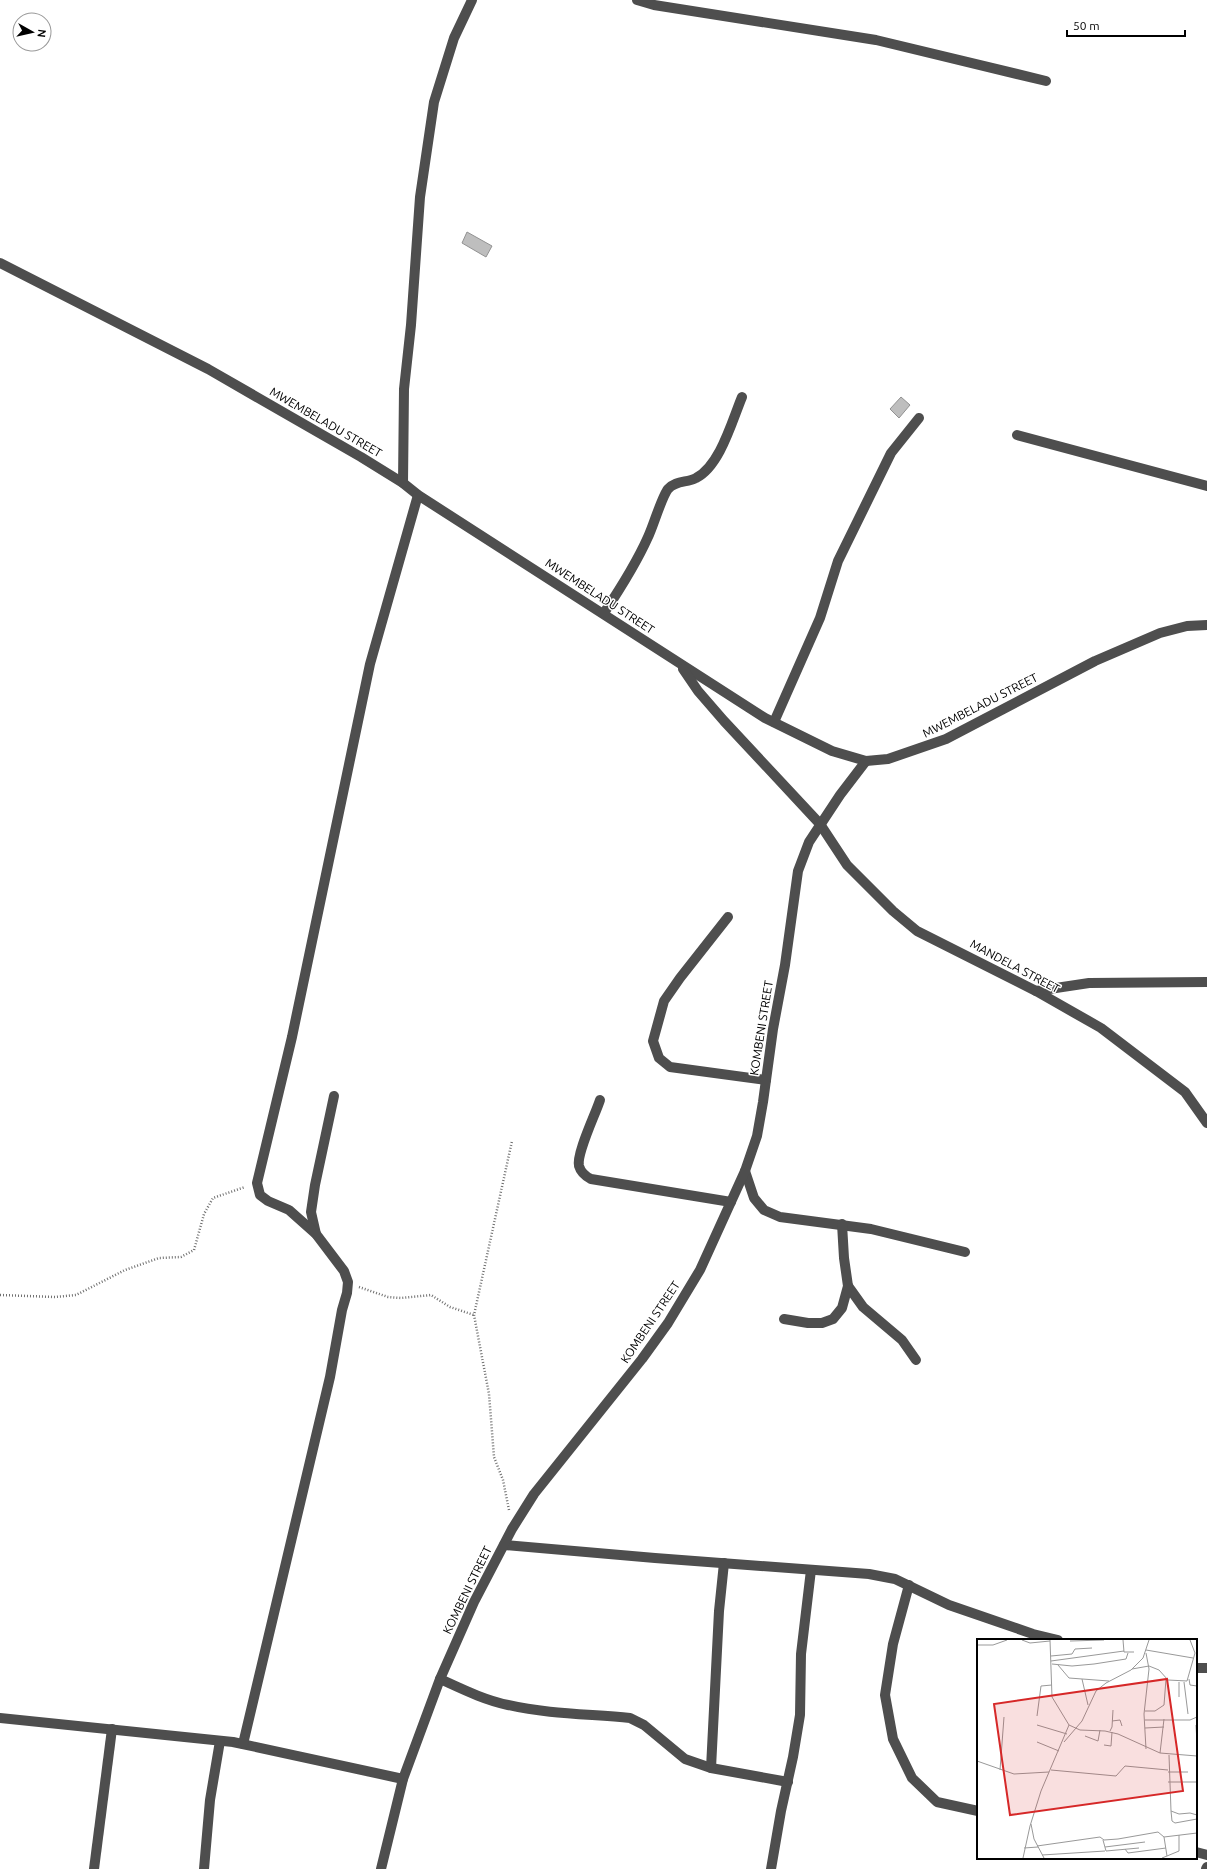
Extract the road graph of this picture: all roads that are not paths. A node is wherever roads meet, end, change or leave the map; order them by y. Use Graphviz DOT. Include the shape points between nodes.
graph roads {
  1 [pos="472,0"];
  2 [pos="638,0"];
  3 [pos="1046,80"];
  4 [pos="0,263"];
  5 [pos="742,397"];
  6 [pos="920,418"];
  7 [pos="1017,435"];
  8 [pos="403,483"];
  9 [pos="1207,486"];
  10 [pos="418,495"];
  11 [pos="604,613"];
  12 [pos="1207,625"];
  13 [pos="680,664"];
  14 [pos="774,722"];
  15 [pos="866,761"];
  16 [pos="820,824"];
  17 [pos="728,917"];
  18 [pos="1207,982"];
  19 [pos="1036,991"];
  20 [pos="766,1080"];
  21 [pos="334,1096"];
  22 [pos="600,1100"];
  23 [pos="1207,1123"];
  24 [pos="745,1171"];
  25 [pos="731,1202"];
  26 [pos="842,1224"];
  27 [pos="316,1234"];
  28 [pos="965,1252"];
  29 [pos="848,1286"];
  30 [pos="784,1319"];
  31 [pos="916,1360"];
  32 [pos="504,1545"];
  33 [pos="724,1563"];
  34 [pos="811,1570"];
  35 [pos="909,1585"];
  36 [pos="1054,1639"];
  37 [pos="440,1679"];
  38 [pos="0,1718"];
  39 [pos="112,1729"];
  40 [pos="220,1740"];
  41 [pos="243,1744"];
  42 [pos="711,1768"];
  43 [pos="403,1779"];
  44 [pos="788,1782"];
  45 [pos="977,1811"];
  46 [pos="1197,1852"];
  47 [pos="1207,1855"];
  48 [pos="94,1869"];
  49 [pos="204,1869"];
  50 [pos="381,1869"];
  51 [pos="771,1869"];
  1 -- 8 [label="street" via="454,38 434,102 421,189 404,389"];
  2 -- 3 [label="street" via="876,40"];
  4 -- 8 [label="street, MWEMBELADU STREET" via="208,369"];
  5 -- 11 [label="street" via="722,447 708,469 696,479 679,482 668,489 648,538"];
  6 -- 14 [label="street" via="891,453 838,561 820,618"];
  7 -- 9 [label="street"];
  8 -- 10 [label="street, MWEMBELADU STREET"];
  10 -- 11 [label="street, MWEMBELADU STREET"];
  10 -- 27 [label="street" via="370,664 292,1037 258,1183 260,1195 289,1210"];
  11 -- 13 [label="street, MWEMBELADU STREET"];
  12 -- 15 [label="street, MWEMBELADU STREET" via="1187,626 1160,633 1095,661 946,739 888,759"];
  13 -- 14 [label="street, MWEMBELADU STREET"];
  13 -- 16 [label="street, MANDELA STREET" via="698,691 724,721"];
  14 -- 15 [label="street, MWEMBELADU STREET" via="832,751"];
  15 -- 16 [label="street, KOMBENI STREET"];
  16 -- 19 [label="street, MANDELA STREET" via="847,865 873,893 917,931"];
  16 -- 20 [label="street, KOMBENI STREET" via="809,842 798,871"];
  17 -- 20 [label="street" via="664,1001 653,1041 659,1058 670,1067"];
  18 -- 19 [label="street" via="1089,983"];
  19 -- 23 [label="street, MANDELA STREET" via="1101,1028 1185,1092"];
  20 -- 24 [label="street, KOMBENI STREET" via="757,1136"];
  21 -- 27 [label="street" via="311,1212"];
  22 -- 25 [label="street" via="578,1164 583,1175 591,1179"];
  24 -- 25 [label="street, KOMBENI STREET"];
  24 -- 26 [label="street" via="754,1198 764,1210 780,1217"];
  25 -- 32 [label="street, KOMBENI STREET" via="700,1270 668,1323 534,1494"];
  26 -- 28 [label="street"];
  26 -- 29 [label="street"];
  27 -- 41 [label="street" via="344,1271 348,1282 347,1293 330,1377"];
  29 -- 30 [label="street" via="842,1308 833,1319 822,1323"];
  29 -- 31 [label="street" via="863,1307 902,1340"];
  32 -- 33 [label="street"];
  32 -- 37 [label="street, KOMBENI STREET" via="474,1602"];
  33 -- 34 [label="street"];
  33 -- 42 [label="street" via="719,1610"];
  34 -- 35 [label="street" via="869,1574 895,1579"];
  34 -- 44 [label="street" via="801,1654 800,1715"];
  35 -- 36 [label="street" via="949,1604"];
  35 -- 45 [label="street" via="893,1644 885,1695 893,1739 912,1778 937,1802"];
  37 -- 42 [label="street" via="485,1699 508,1705 630,1718 644,1725 685,1759"];
  37 -- 43 [label="street, KOMBENI STREET"];
  38 -- 39 [label="street"];
  39 -- 40 [label="street"];
  39 -- 48 [label="street"];
  40 -- 41 [label="street"];
  40 -- 49 [label="street" via="210,1800"];
  41 -- 43 [label="street"];
  42 -- 44 [label="street"];
  43 -- 50 [label="street, KOMBENI STREET"];
  44 -- 51 [label="street"];
  46 -- 47 [label="street"];
}
